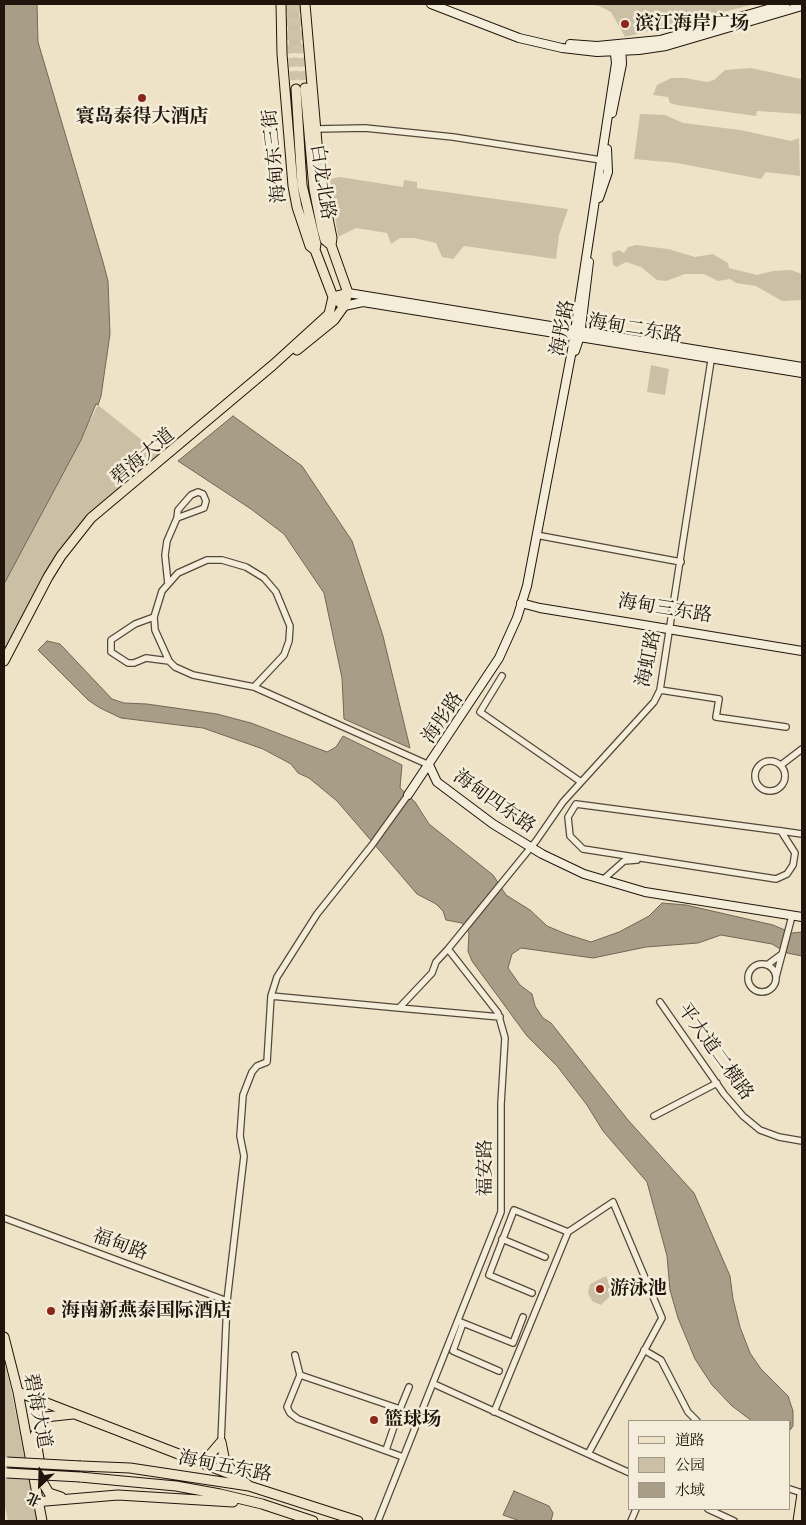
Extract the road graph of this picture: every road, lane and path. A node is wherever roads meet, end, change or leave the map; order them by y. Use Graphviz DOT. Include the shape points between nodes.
graph roads {
  1 [pos="282,4"];
  2 [pos="305,4"];
  3 [pos="431,4"];
  4 [pos="442,4"];
  5 [pos="785,4"];
  6 [pos="802,6"];
  7 [pos="618,48"];
  8 [pos="296,88"];
  9 [pos="305,88"];
  10 [pos="316,129"];
  11 [pos="601,160"];
  12 [pos="331,245"];
  13 [pos="315,250"];
  14 [pos="348,293"];
  15 [pos="333,297"];
  16 [pos="344,306"];
  17 [pos="577,333"];
  18 [pos="712,355"];
  19 [pos="802,367"];
  20 [pos="802,373"];
  21 [pos="177,518"];
  22 [pos="538,535"];
  23 [pos="680,562"];
  24 [pos="168,584"];
  25 [pos="524,602"];
  26 [pos="154,616"];
  27 [pos="671,628"];
  28 [pos="802,650"];
  29 [pos="4,660"];
  30 [pos="168,660"];
  31 [pos="4,668"];
  32 [pos="502,676"];
  33 [pos="263,679"];
  34 [pos="254,687"];
  35 [pos="660,690"];
  36 [pos="262,691"];
  37 [pos="786,727"];
  38 [pos="802,748"];
  39 [pos="429,765"];
  40 [pos="780,765"];
  41 [pos="581,782"];
  42 [pos="408,795"];
  43 [pos="563,802"];
  44 [pos="576,804"];
  45 [pos="781,831"];
  46 [pos="802,834"];
  47 [pos="533,844"];
  48 [pos="649,860"];
  49 [pos="606,877"];
  50 [pos="802,913"];
  51 [pos="792,916"];
  52 [pos="802,918"];
  53 [pos="448,949"];
  54 [pos="782,954"];
  55 [pos="767,965"];
  56 [pos="776,979"];
  57 [pos="271,996"];
  58 [pos="660,1002"];
  59 [pos="399,1008"];
  60 [pos="500,1017"];
  61 [pos="716,1083"];
  62 [pos="654,1116"];
  63 [pos="802,1141"];
  64 [pos="4,1218"];
  65 [pos="568,1232"];
  66 [pos="502,1239"];
  67 [pos="545,1257"];
  68 [pos="532,1293"];
  69 [pos="227,1301"];
  70 [pos="523,1317"];
  71 [pos="461,1322"];
  72 [pos="4,1337"];
  73 [pos="4,1349"];
  74 [pos="644,1350"];
  75 [pos="295,1355"];
  76 [pos="499,1371"];
  77 [pos="300,1375"];
  78 [pos="434,1384"];
  79 [pos="408,1387"];
  80 [pos="18,1392"];
  81 [pos="400,1409"];
  82 [pos="494,1412"];
  83 [pos="76,1413"];
  84 [pos="695,1420"];
  85 [pos="221,1442"];
  86 [pos="386,1450"];
  87 [pos="588,1454"];
  88 [pos="403,1457"];
  89 [pos="196,1460"];
  90 [pos="4,1462"];
  91 [pos="628,1472"];
  92 [pos="4,1473"];
  93 [pos="238,1477"];
  94 [pos="249,1486"];
  95 [pos="802,1494"];
  96 [pos="65,1498"];
  97 [pos="36,1502"];
  98 [pos="262,1504"];
  99 [pos="710,1510"];
  100 [pos="38,1521"];
  101 [pos="42,1521"];
  102 [pos="313,1521"];
  103 [pos="358,1521"];
  104 [pos="378,1521"];
  105 [pos="734,1521"];
  106 [pos="798,1521"];
  1 -- 13 [label="main road, 海甸东三街" via="282,54 292,178 297,209 310,246"];
  2 -- 10 [label="main road"];
  3 -- 7 [label="main road" via="519,38 588,52"];
  4 -- 7 [label="main road" via="539,40"];
  5 -- 7 [label="main road" via="678,36"];
  6 -- 7 [label="main road" via="666,46"];
  7 -- 11 [label="main road, 海彤路"];
  7 -- 17 [label="main road, 海彤路" via="622,64 607,147 608,172 598,198"];
  8 -- 13 [label="main road, 白龙北路" via="302,185"];
  9 -- 12 [label="main road, 白龙北路" via="314,189 322,229"];
  10 -- 11 [label="street" via="365,128 452,137"];
  10 -- 12 [label="main road"];
  11 -- 17 [label="main road, 海彤路"];
  12 -- 14 [label="main road"];
  13 -- 15 [label="main road, 海甸东三街"];
  14 -- 15 [label="main road"];
  14 -- 16 [label="main road"];
  14 -- 17 [label="main road, 海甸二东路"];
  15 -- 16 [label="main road"];
  15 -- 29 [label="main road, 碧海大道" via="329,314 91,518 48,577"];
  16 -- 17 [label="main road, 海甸二东路" via="363,302"];
  16 -- 31 [label="main road, 碧海大道" via="334,320 135,485 94,524 52,579"];
  17 -- 18 [label="main road, 海甸二东路"];
  17 -- 22 [label="main road, 海彤路"];
  18 -- 19 [label="main road, 海甸二东路"];
  18 -- 20 [label="main road, 海甸二东路"];
  18 -- 23 [label="street, 海虹路"];
  21 -- 21 [label="street" via="204,508 203,494 191,495 178,510"];
  21 -- 24 [label="street" via="165,555"];
  22 -- 23 [label="street"];
  22 -- 25 [label="main road, 海彤路"];
  23 -- 27 [label="street, 海虹路"];
  24 -- 26 [label="street" via="162,591"];
  24 -- 33 [label="street" via="178,573 207,560 232,562 264,578 276,592 290,626 284,655"];
  25 -- 27 [label="main road"];
  25 -- 39 [label="main road, 海彤路" via="520,620 501,660"];
  26 -- 30 [label="street" via="154,630"];
  26 -- 30 [label="street" via="111,640 111,652 128,663 146,658"];
  27 -- 28 [label="main road"];
  27 -- 35 [label="street, 海虹路"];
  30 -- 34 [label="street" via="174,667 193,675"];
  32 -- 41 [label="street" via="480,712"];
  33 -- 34 [label="street"];
  33 -- 36 [label="street"];
  34 -- 36 [label="street"];
  35 -- 37 [label="street" via="719,699 716,717"];
  35 -- 41 [label="street, 海虹路" via="654,702"];
  36 -- 39 [label="street"];
  38 -- 40 [label="street"];
  39 -- 42 [label="main road, 海彤路"];
  39 -- 47 [label="main road, 海甸四东路" via="440,779 469,802"];
  40 -- 40 [label="street" via="785,775 782,784 773,790 759,786 755,777 759,764 772,761"];
  41 -- 43 [label="street, 海虹路"];
  42 -- 57 [label="street" via="317,914 277,977"];
  43 -- 44 [label="street"];
  43 -- 47 [label="street, 海虹路"];
  44 -- 45 [label="street"];
  44 -- 48 [label="street" via="568,817 568,828 574,842 583,848"];
  45 -- 46 [label="street"];
  45 -- 48 [label="street" via="795,853 787,874 776,878"];
  47 -- 49 [label="main road, 海甸四东路" via="571,864"];
  47 -- 51 [label="main road, 海甸四东路" via="569,868 621,886"];
  47 -- 53 [label="street"];
  48 -- 49 [label="street" via="624,861"];
  49 -- 50 [label="main road, 海甸四东路"];
  51 -- 52 [label="main road, 海甸四东路"];
  51 -- 54 [label="street"];
  53 -- 59 [label="street" via="436,962 432,973"];
  53 -- 60 [label="street, 福安路"];
  54 -- 55 [label="street"];
  54 -- 56 [label="street"];
  55 -- 56 [label="street" via="774,971"];
  55 -- 56 [label="street" via="754,967 749,974 749,983 756,990 764,991 772,987"];
  57 -- 59 [label="street"];
  57 -- 69 [label="street" via="267,1062 256,1066 243,1096 240,1136 244,1156"];
  58 -- 61 [label="street, 平大道二横路"];
  59 -- 60 [label="street"];
  60 -- 71 [label="street, 福安路" via="505,1038 501,1212"];
  61 -- 62 [label="street"];
  61 -- 63 [label="street, 平大道二横路" via="760,1130"];
  64 -- 69 [label="street, 福甸路"];
  65 -- 66 [label="street" via="514,1210"];
  65 -- 74 [label="street" via="613,1202 662,1318"];
  65 -- 82 [label="street"];
  66 -- 67 [label="street"];
  66 -- 68 [label="street" via="488,1275"];
  69 -- 85 [label="street"];
  70 -- 71 [label="street" via="513,1343"];
  71 -- 76 [label="street" via="453,1351"];
  71 -- 78 [label="street, 福安路"];
  72 -- 80 [label="main road, 碧海大道"];
  73 -- 97 [label="main road, 碧海大道"];
  74 -- 84 [label="street" via="661,1360"];
  74 -- 87 [label="street"];
  75 -- 77 [label="street"];
  77 -- 81 [label="street"];
  77 -- 86 [label="street" via="287,1407 290,1413 298,1419"];
  78 -- 82 [label="street"];
  78 -- 88 [label="street, 福安路"];
  79 -- 81 [label="street"];
  80 -- 83 [label="main road"];
  80 -- 97 [label="main road, 碧海大道"];
  81 -- 86 [label="street"];
  82 -- 87 [label="street"];
  83 -- 89 [label="main road"];
  83 -- 96 [label="main road" via="45,1417 35,1434 43,1483 53,1495"];
  85 -- 89 [label="main road" via="209,1456"];
  85 -- 93 [label="main road" via="228,1469"];
  86 -- 88 [label="street"];
  87 -- 91 [label="street"];
  88 -- 104 [label="street, 福安路"];
  89 -- 93 [label="main road"];
  90 -- 94 [label="main road, 海甸五东路, bridge" via="130,1468"];
  92 -- 98 [label="main road, 海甸五东路, bridge" via="176,1486"];
  93 -- 94 [label="main road"];
  94 -- 103 [label="main road, 海甸五东路"];
  95 -- 106 [label="main road"];
  96 -- 97 [label="main road"];
  96 -- 98 [label="main road" via="150,1495"];
  97 -- 100 [label="main road, 碧海大道"];
  97 -- 101 [label="main road, 碧海大道"];
  98 -- 102 [label="main road, 海甸五东路"];
  99 -- 105 [label="street"];
}
